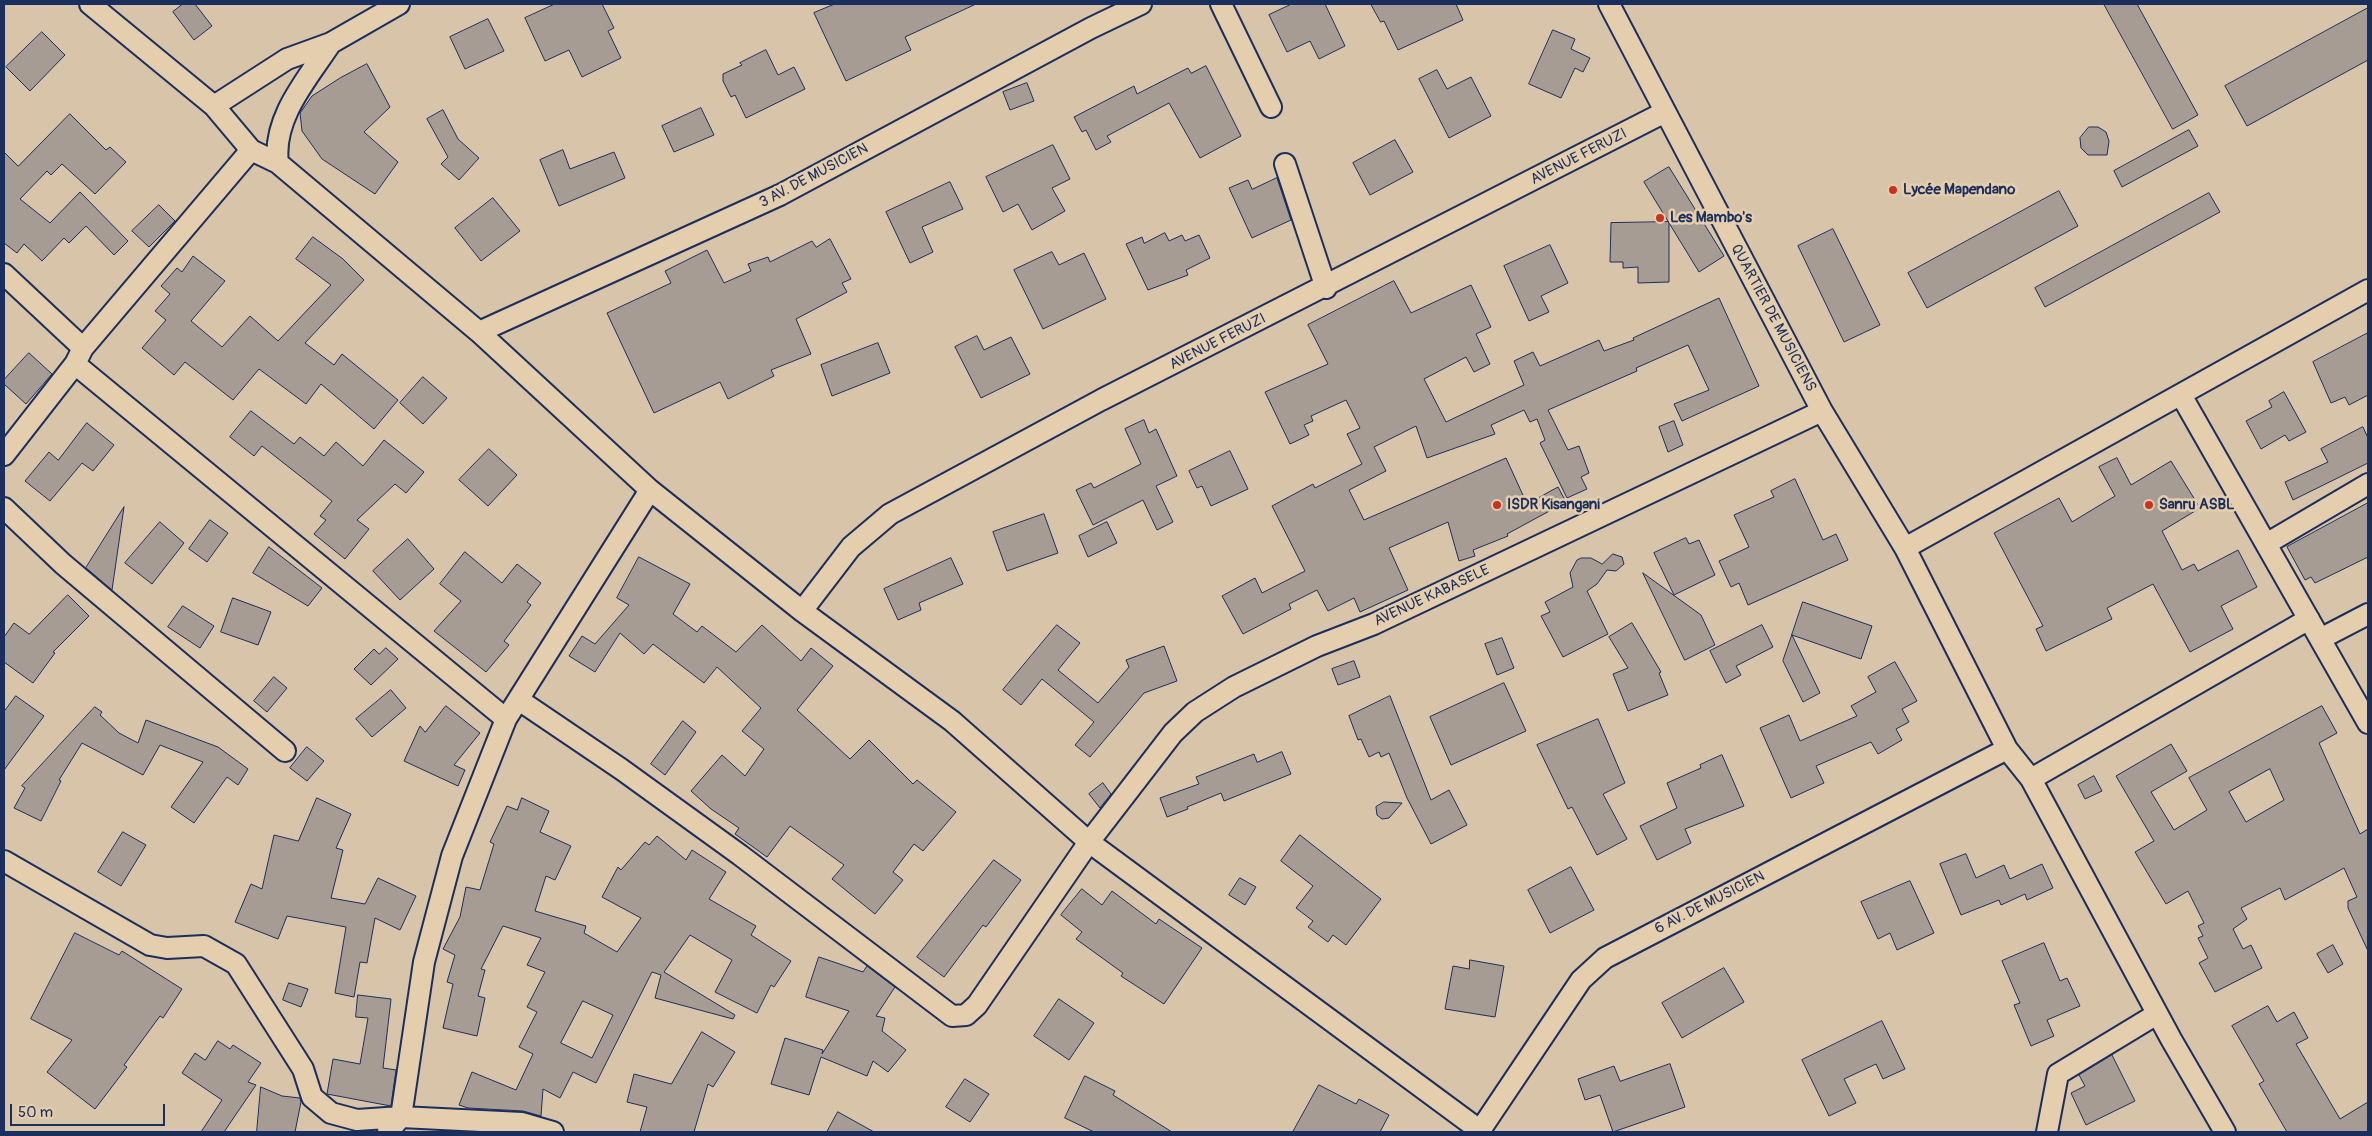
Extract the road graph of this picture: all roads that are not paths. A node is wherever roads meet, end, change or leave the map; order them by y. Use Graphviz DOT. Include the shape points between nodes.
graph roads {
  1 [pos="90,4"];
  2 [pos="399,4"];
  3 [pos="1141,4"];
  4 [pos="1222,4"];
  5 [pos="1609,4"];
  6 [pos="331,43"];
  7 [pos="214,106"];
  8 [pos="1271,107"];
  9 [pos="1665,112"];
  10 [pos="251,150"];
  11 [pos="278,163"];
  12 [pos="1285,164"];
  13 [pos="4,274"];
  14 [pos="1326,288"];
  15 [pos="2368,290"];
  16 [pos="479,332"];
  17 [pos="79,356"];
  18 [pos="2181,395"];
  19 [pos="1822,411"];
  20 [pos="4,455"];
  21 [pos="2368,484"];
  22 [pos="650,490"];
  23 [pos="4,508"];
  24 [pos="2266,544"];
  25 [pos="1905,548"];
  26 [pos="802,611"];
  27 [pos="2368,614"];
  28 [pos="2309,619"];
  29 [pos="2320,639"];
  30 [pos="519,700"];
  31 [pos="506,719"];
  32 [pos="2368,723"];
  33 [pos="2007,749"];
  34 [pos="285,752"];
  35 [pos="2031,779"];
  36 [pos="1089,842"];
  37 [pos="4,862"];
  38 [pos="2157,1014"];
  39 [pos="401,1117"];
  40 [pos="388,1132"];
  41 [pos="553,1132"];
  42 [pos="1480,1132"];
  43 [pos="2047,1132"];
  44 [pos="2225,1132"];
  1 -- 7 [label="street"];
  2 -- 6 [label="street"];
  3 -- 16 [label="street, 3 AV. DE MUSICIEN" via="780,196"];
  4 -- 8 [label="street"];
  5 -- 9 [label="street, QUARTIER DE MUSICIENS"];
  6 -- 7 [label="street" via="287,60"];
  6 -- 11 [label="street" via="285,117 276,146"];
  7 -- 10 [label="street"];
  9 -- 14 [label="street, AVENUE FERUZI"];
  9 -- 19 [label="street, QUARTIER DE MUSICIENS"];
  10 -- 11 [label="street"];
  10 -- 17 [label="street"];
  11 -- 16 [label="street"];
  12 -- 14 [label="street"];
  13 -- 17 [label="street"];
  14 -- 26 [label="street, AVENUE FERUZI" via="1101,400 890,514 851,547"];
  15 -- 18 [label="street"];
  16 -- 22 [label="street"];
  17 -- 20 [label="street"];
  17 -- 31 [label="street"];
  18 -- 24 [label="street"];
  18 -- 25 [label="street"];
  19 -- 25 [label="street, QUARTIER DE MUSICIENS"];
  19 -- 36 [label="street, AVENUE KABASELE" via="1374,624 1317,646 1234,688 1195,712 1174,733"];
  21 -- 24 [label="street"];
  22 -- 26 [label="street"];
  22 -- 30 [label="street"];
  23 -- 34 [label="street" via="64,564"];
  24 -- 28 [label="street"];
  25 -- 33 [label="street, QUARTIER DE MUSICIENS"];
  26 -- 36 [label="street" via="952,721"];
  27 -- 29 [label="street"];
  28 -- 29 [label="street"];
  28 -- 35 [label="street"];
  29 -- 32 [label="street"];
  30 -- 31 [label="street"];
  30 -- 36 [label="street, AVENUE KABASELE" via="740,855 952,1016 966,1015 977,1005"];
  31 -- 39 [label="street" via="452,856 424,962"];
  33 -- 35 [label="street, QUARTIER DE MUSICIENS"];
  33 -- 42 [label="street, 6 AV. DE MUSICIEN" via="1605,958 1581,980"];
  35 -- 38 [label="street, QUARTIER DE MUSICIENS"];
  36 -- 42 [label="street"];
  37 -- 39 [label="street" via="150,946 204,946 236,964 303,1068 312,1096 331,1112 357,1120"];
  38 -- 43 [label="street" via="2058,1074"];
  38 -- 44 [label="street, QUARTIER DE MUSICIENS"];
  39 -- 40 [label="street"];
  39 -- 41 [label="street" via="522,1123"];
}
